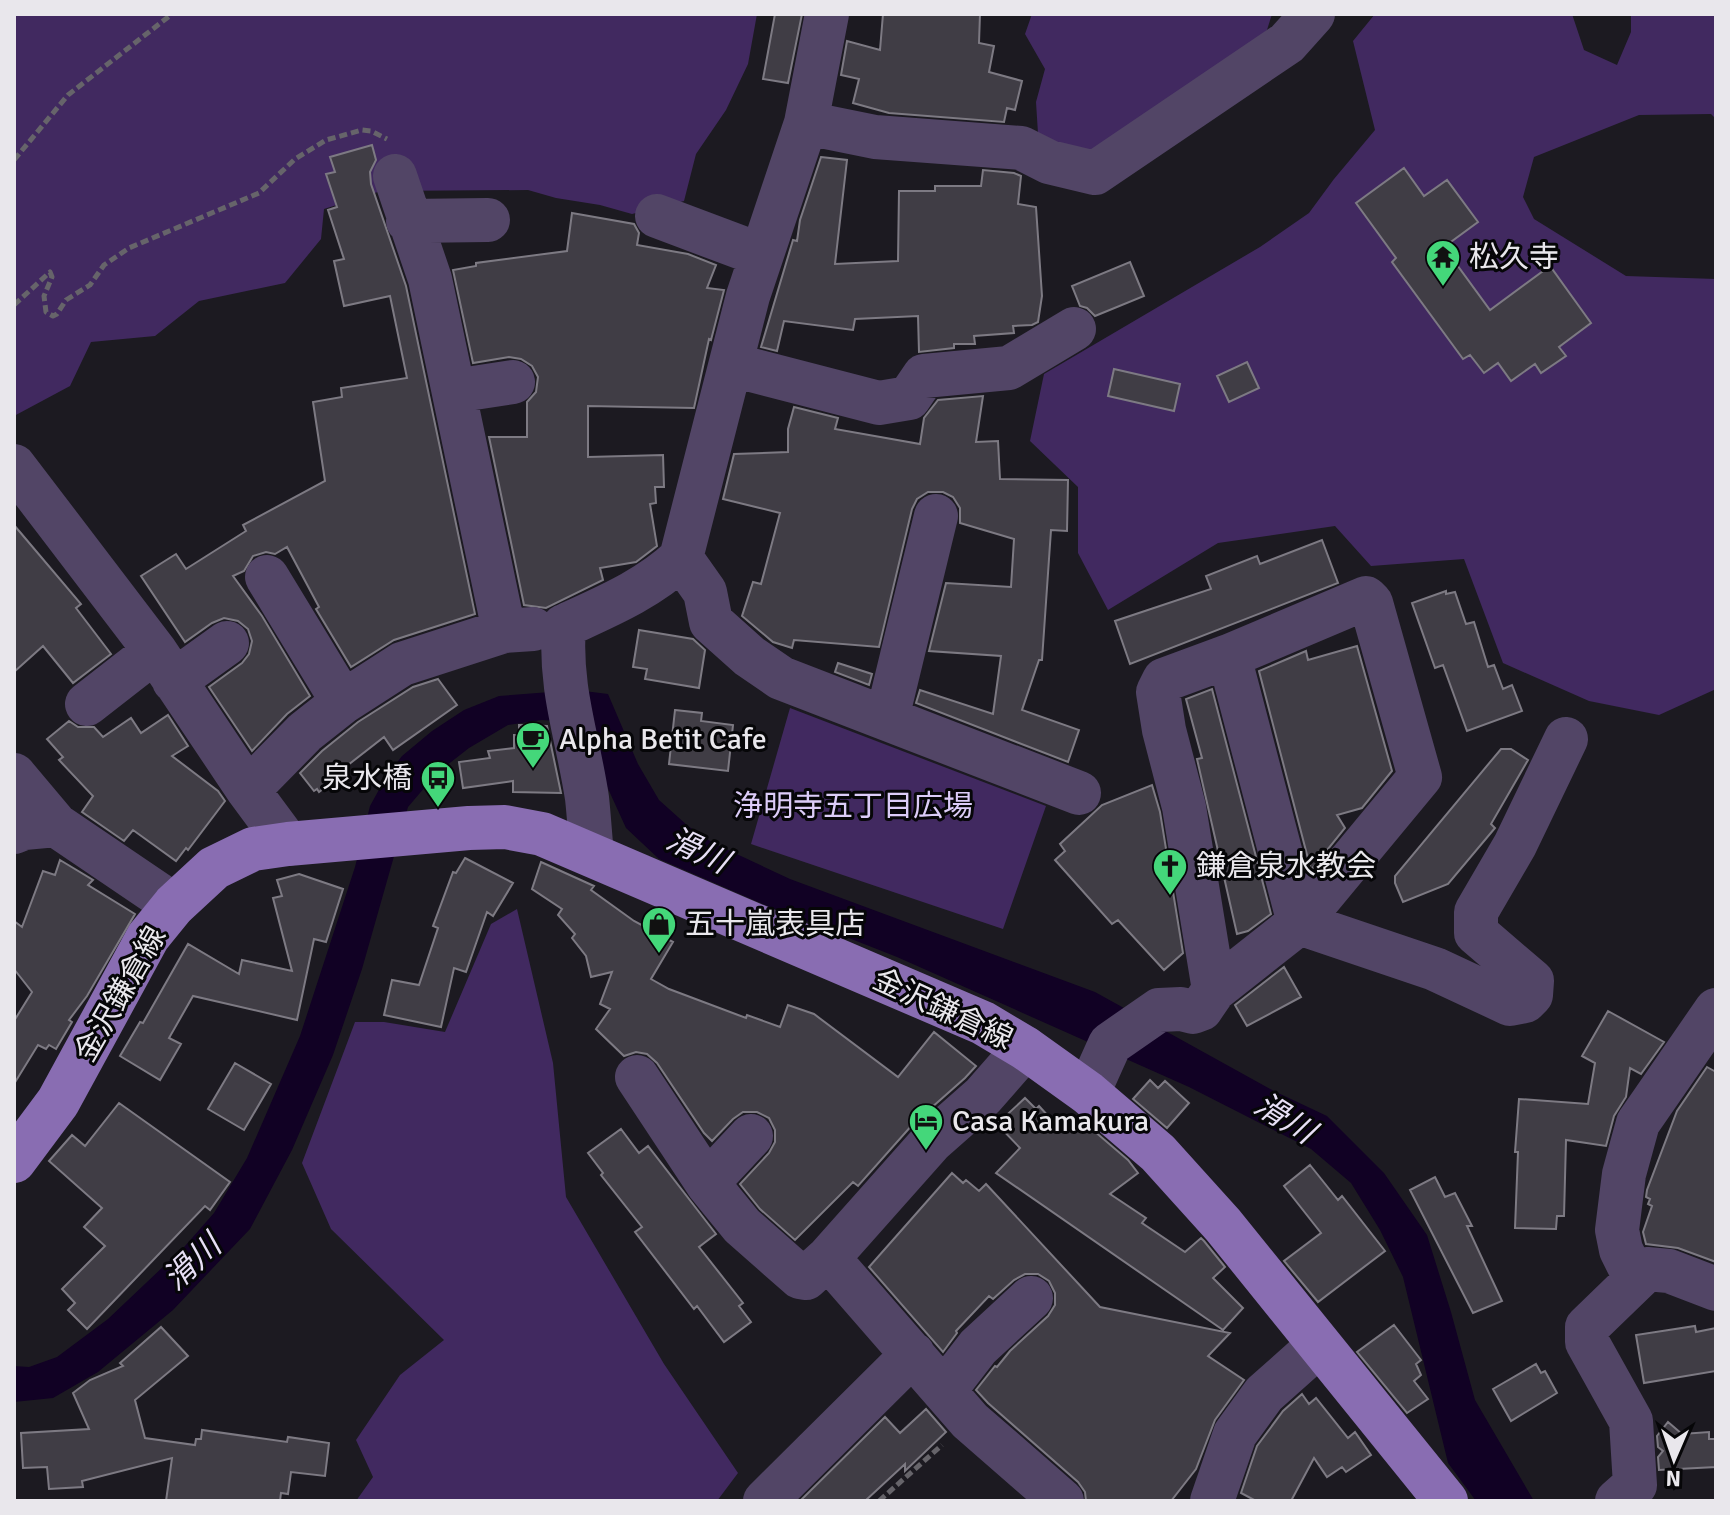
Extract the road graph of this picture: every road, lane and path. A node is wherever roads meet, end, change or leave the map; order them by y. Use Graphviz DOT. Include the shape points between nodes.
graph roads {
  1 [pos="172,14"];
  2 [pos="827,14"];
  3 [pos="1313,14"];
  4 [pos="806,123"];
  5 [pos="14,160"];
  6 [pos="395,178"];
  7 [pos="657,216"];
  8 [pos="488,220"];
  9 [pos="408,221"];
  10 [pos="761,255"];
  11 [pos="14,305"];
  12 [pos="1074,329"];
  13 [pos="732,365"];
  14 [pos="513,382"];
  15 [pos="454,391"];
  16 [pos="22,493"];
  17 [pos="936,516"];
  18 [pos="681,558"];
  19 [pos="267,577"];
  20 [pos="564,626"];
  21 [pos="504,631"];
  22 [pos="227,643"];
  23 [pos="1229,656"];
  24 [pos="165,666"];
  25 [pos="343,702"];
  26 [pos="87,704"];
  27 [pos="887,718"];
  28 [pos="1566,739"];
  29 [pos="14,775"];
  30 [pos="248,790"];
  31 [pos="1079,793"];
  32 [pos="56,825"];
  33 [pos="14,832"];
  34 [pos="288,844"];
  35 [pos="592,854"];
  36 [pos="174,905"];
  37 [pos="1299,923"];
  38 [pos="1214,990"];
  39 [pos="1716,1010"];
  40 [pos="1025,1048"];
  41 [pos="637,1077"];
  42 [pos="1088,1093"];
  43 [pos="751,1136"];
  44 [pos="14,1161"];
  45 [pos="707,1183"];
  46 [pos="828,1258"];
  47 [pos="1635,1278"];
  48 [pos="1716,1289"];
  49 [pos="1031,1298"];
  50 [pos="1319,1345"];
  51 [pos="913,1354"];
  52 [pos="957,1406"];
  53 [pos="765,1501"];
  54 [pos="879,1501"];
  55 [pos="1062,1501"];
  56 [pos="1212,1501"];
  57 [pos="1446,1501"];
  58 [pos="1617,1501"];
  1 -- 5 [label="path" via="68,95"];
  2 -- 4 [label="street"];
  3 -- 4 [label="street" via="1287,43 1095,173 1049,162 1021,148 875,137"];
  4 -- 10 [label="street"];
  6 -- 9 [label="street"];
  6 -- 11 [label="path" via="405,175 396,146 386,138 362,130 326,140 295,159 259,193 129,248 104,265 57,314 46,312 43,304 50,272"];
  7 -- 10 [label="street"];
  8 -- 9 [label="street"];
  9 -- 15 [label="street" via="430,279"];
  10 -- 13 [label="street"];
  12 -- 13 [label="street" via="1009,368 924,376 909,398 879,403"];
  13 -- 18 [label="street"];
  14 -- 15 [label="street"];
  15 -- 21 [label="street"];
  16 -- 24 [label="street"];
  17 -- 27 [label="street"];
  18 -- 20 [label="street" via="617,602"];
  18 -- 27 [label="street" via="705,592 711,622 749,656 781,678"];
  19 -- 25 [label="street"];
  20 -- 21 [label="street"];
  20 -- 35 [label="street" via="564,685 587,797"];
  21 -- 25 [label="street" via="402,664"];
  22 -- 24 [label="street"];
  23 -- 37 [label="street"];
  23 -- 37 [label="street" via="1366,598 1420,777"];
  23 -- 38 [label="street" via="1164,680 1158,692 1184,807"];
  24 -- 26 [label="street"];
  24 -- 30 [label="street"];
  25 -- 30 [label="street"];
  27 -- 31 [label="street"];
  28 -- 37 [label="street" via="1476,912 1476,933 1532,981 1525,1001 1510,1004 1435,969"];
  29 -- 32 [label="street"];
  30 -- 34 [label="street"];
  32 -- 33 [label="street"];
  32 -- 36 [label="street"];
  34 -- 35 [label="main road, 金沢鎌倉線" via="505,827 542,834"];
  34 -- 36 [label="main road, 金沢鎌倉線" via="253,849 214,868"];
  35 -- 40 [label="main road, 金沢鎌倉線" via="941,1004"];
  36 -- 44 [label="main road, 金沢鎌倉線" via="148,937 58,1102"];
  37 -- 38 [label="street"];
  38 -- 42 [label="street" via="1201,1009 1159,1010 1110,1044"];
  39 -- 47 [label="street" via="1638,1123 1617,1230"];
  40 -- 42 [label="main road, 金沢鎌倉線"];
  40 -- 46 [label="street" via="983,1096 932,1141"];
  41 -- 45 [label="street"];
  42 -- 50 [label="main road, 金沢鎌倉線" via="1158,1153"];
  43 -- 45 [label="street"];
  45 -- 46 [label="street" via="742,1226 800,1277 812,1274"];
  46 -- 51 [label="street"];
  47 -- 48 [label="street" via="1647,1269 1669,1271"];
  47 -- 58 [label="street" via="1587,1327 1587,1342 1631,1421 1635,1485"];
  49 -- 52 [label="street" via="978,1347"];
  50 -- 56 [label="street" via="1264,1394 1235,1434"];
  50 -- 57 [label="main road, 金沢鎌倉線"];
  51 -- 52 [label="street"];
  51 -- 53 [label="street"];
  52 -- 54 [label="path"];
  52 -- 55 [label="street"];
}
